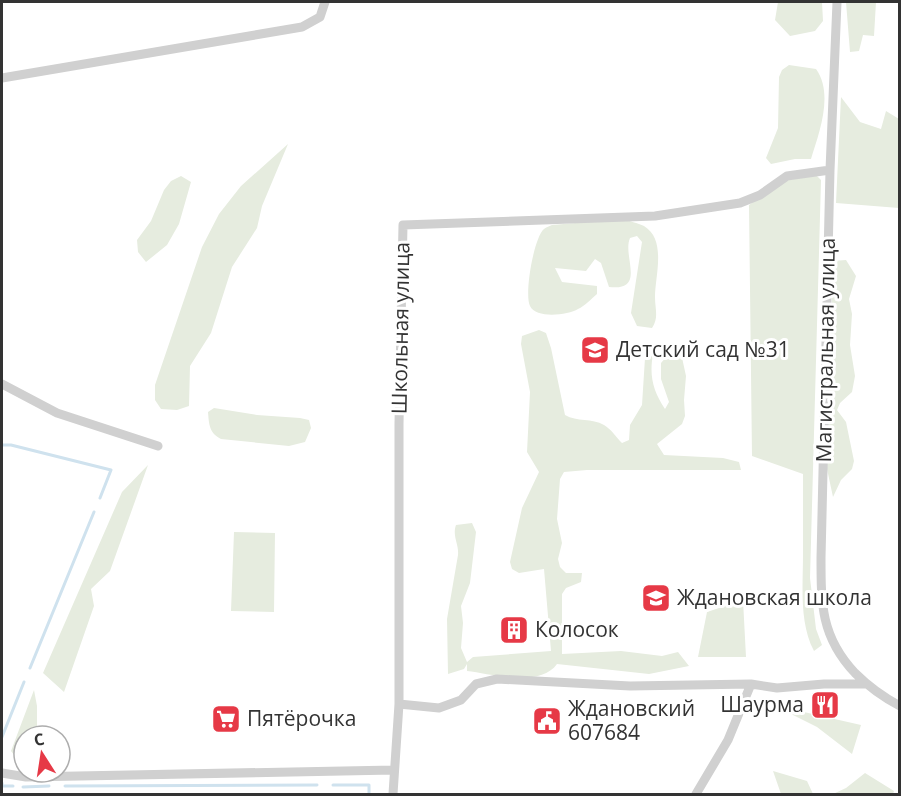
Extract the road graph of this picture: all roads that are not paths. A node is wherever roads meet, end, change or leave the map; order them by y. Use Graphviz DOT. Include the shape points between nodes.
graph roads {
  1 [pos="325,2"];
  2 [pos="837,2"];
  3 [pos="2,78"];
  4 [pos="830,170"];
  5 [pos="2,384"];
  6 [pos="158,446"];
  7 [pos="751,684"];
  8 [pos="867,684"];
  9 [pos="399,704"];
  10 [pos="900,706"];
  11 [pos="394,770"];
  12 [pos="3,773"];
  13 [pos="393,795"];
  14 [pos="696,795"];
  1 -- 3 [label="street" via="320,17 302,27"];
  2 -- 4 [label="street, Магистральная улица"];
  4 -- 8 [label="street, Магистральная улица" via="822,596 831,639 841,658"];
  4 -- 9 [label="street, Школьная улица" via="787,176 760,195 740,203 655,216 403,225"];
  5 -- 6 [label="street" via="57,413"];
  7 -- 8 [label="street" via="777,688"];
  7 -- 9 [label="street" via="630,686 497,680 476,684 461,700 439,708"];
  7 -- 14 [label="street" via="728,740"];
  8 -- 10 [label="street, Магистральная улица"];
  9 -- 11 [label="street, Школьная улица"];
  11 -- 12 [label="street" via="26,777"];
  11 -- 13 [label="street, Школьная улица"];
}
